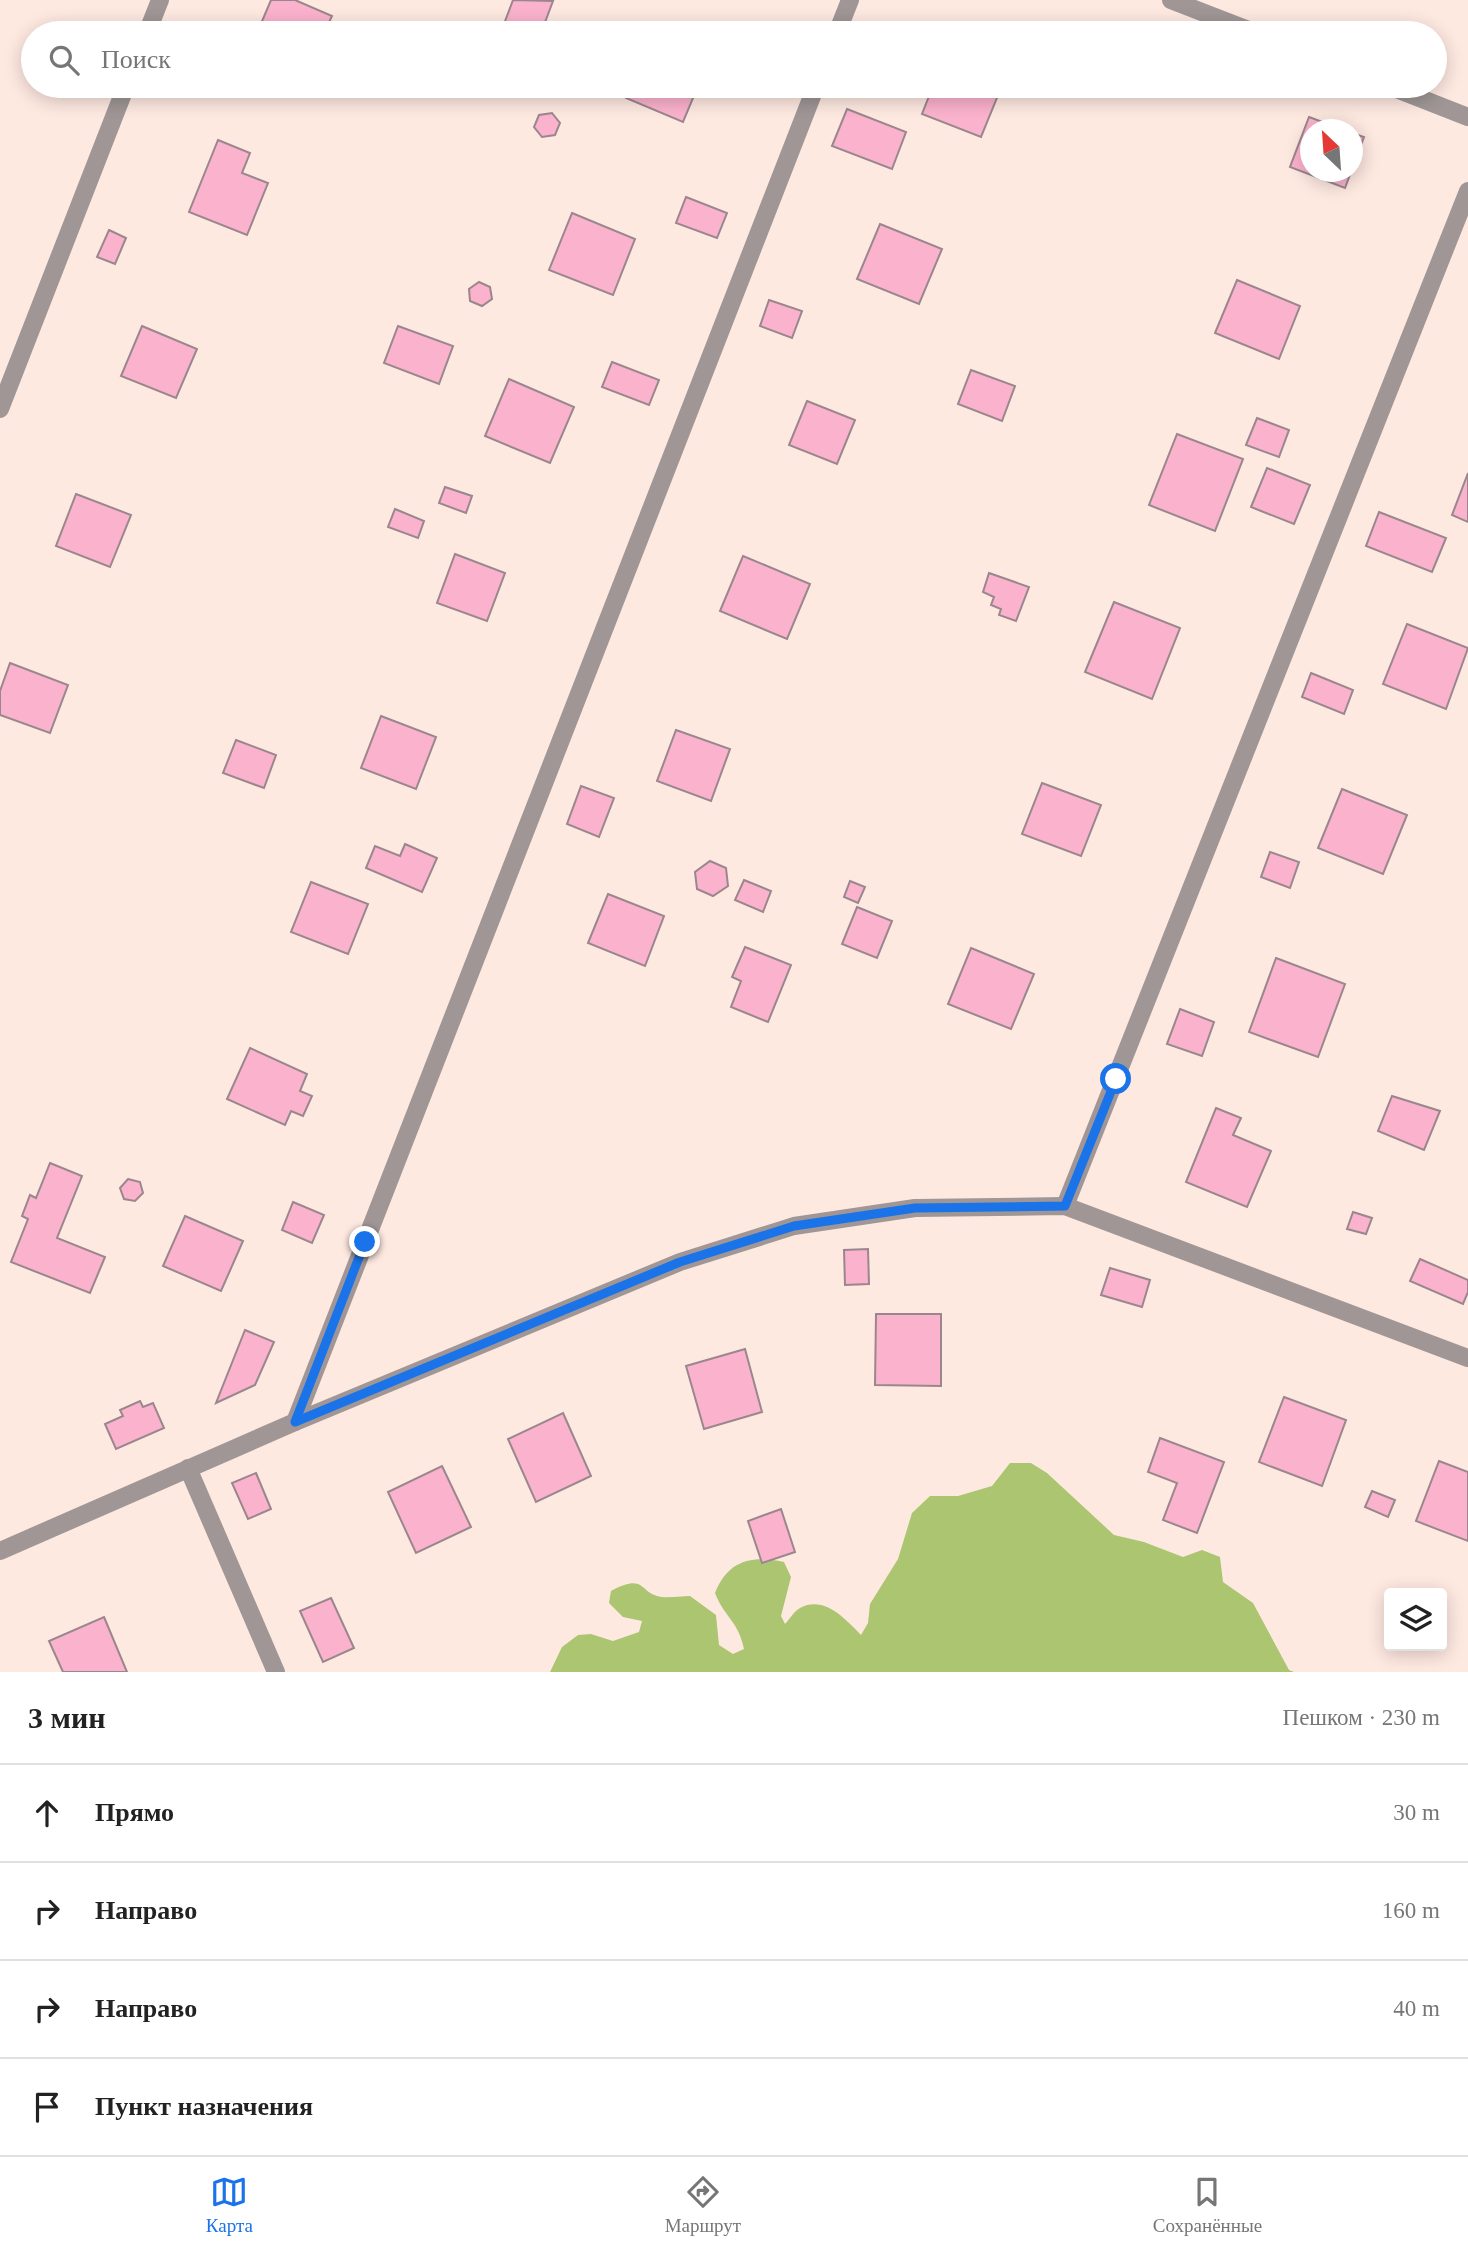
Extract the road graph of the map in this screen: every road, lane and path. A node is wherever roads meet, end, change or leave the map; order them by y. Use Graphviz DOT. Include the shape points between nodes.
graph roads {
  1 [pos="160,0"];
  2 [pos="850,0"];
  3 [pos="1171,0"];
  4 [pos="152,21"];
  5 [pos="842,21"];
  6 [pos="1225,21"];
  7 [pos="121,98"];
  8 [pos="811,98"];
  9 [pos="1420,98"];
  10 [pos="1468,117"];
  11 [pos="1468,191"];
  12 [pos="0,409"];
  13 [pos="1065,1206"];
  14 [pos="1468,1358"];
  15 [pos="295,1422"];
  16 [pos="188,1468"];
  17 [pos="0,1551"];
  18 [pos="276,1672"];
  1 -- 4 [label="street"];
  2 -- 5 [label="street"];
  3 -- 6 [label="street"];
  7 -- 12 [label="street"];
  8 -- 15 [label="street"];
  9 -- 10 [label="street"];
  11 -- 13 [label="street"];
  13 -- 14 [label="street"];
  13 -- 15 [label="street" via="915,1208 794,1226 680,1262"];
  15 -- 16 [label="street"];
  16 -- 17 [label="street"];
  16 -- 18 [label="street"];
}
